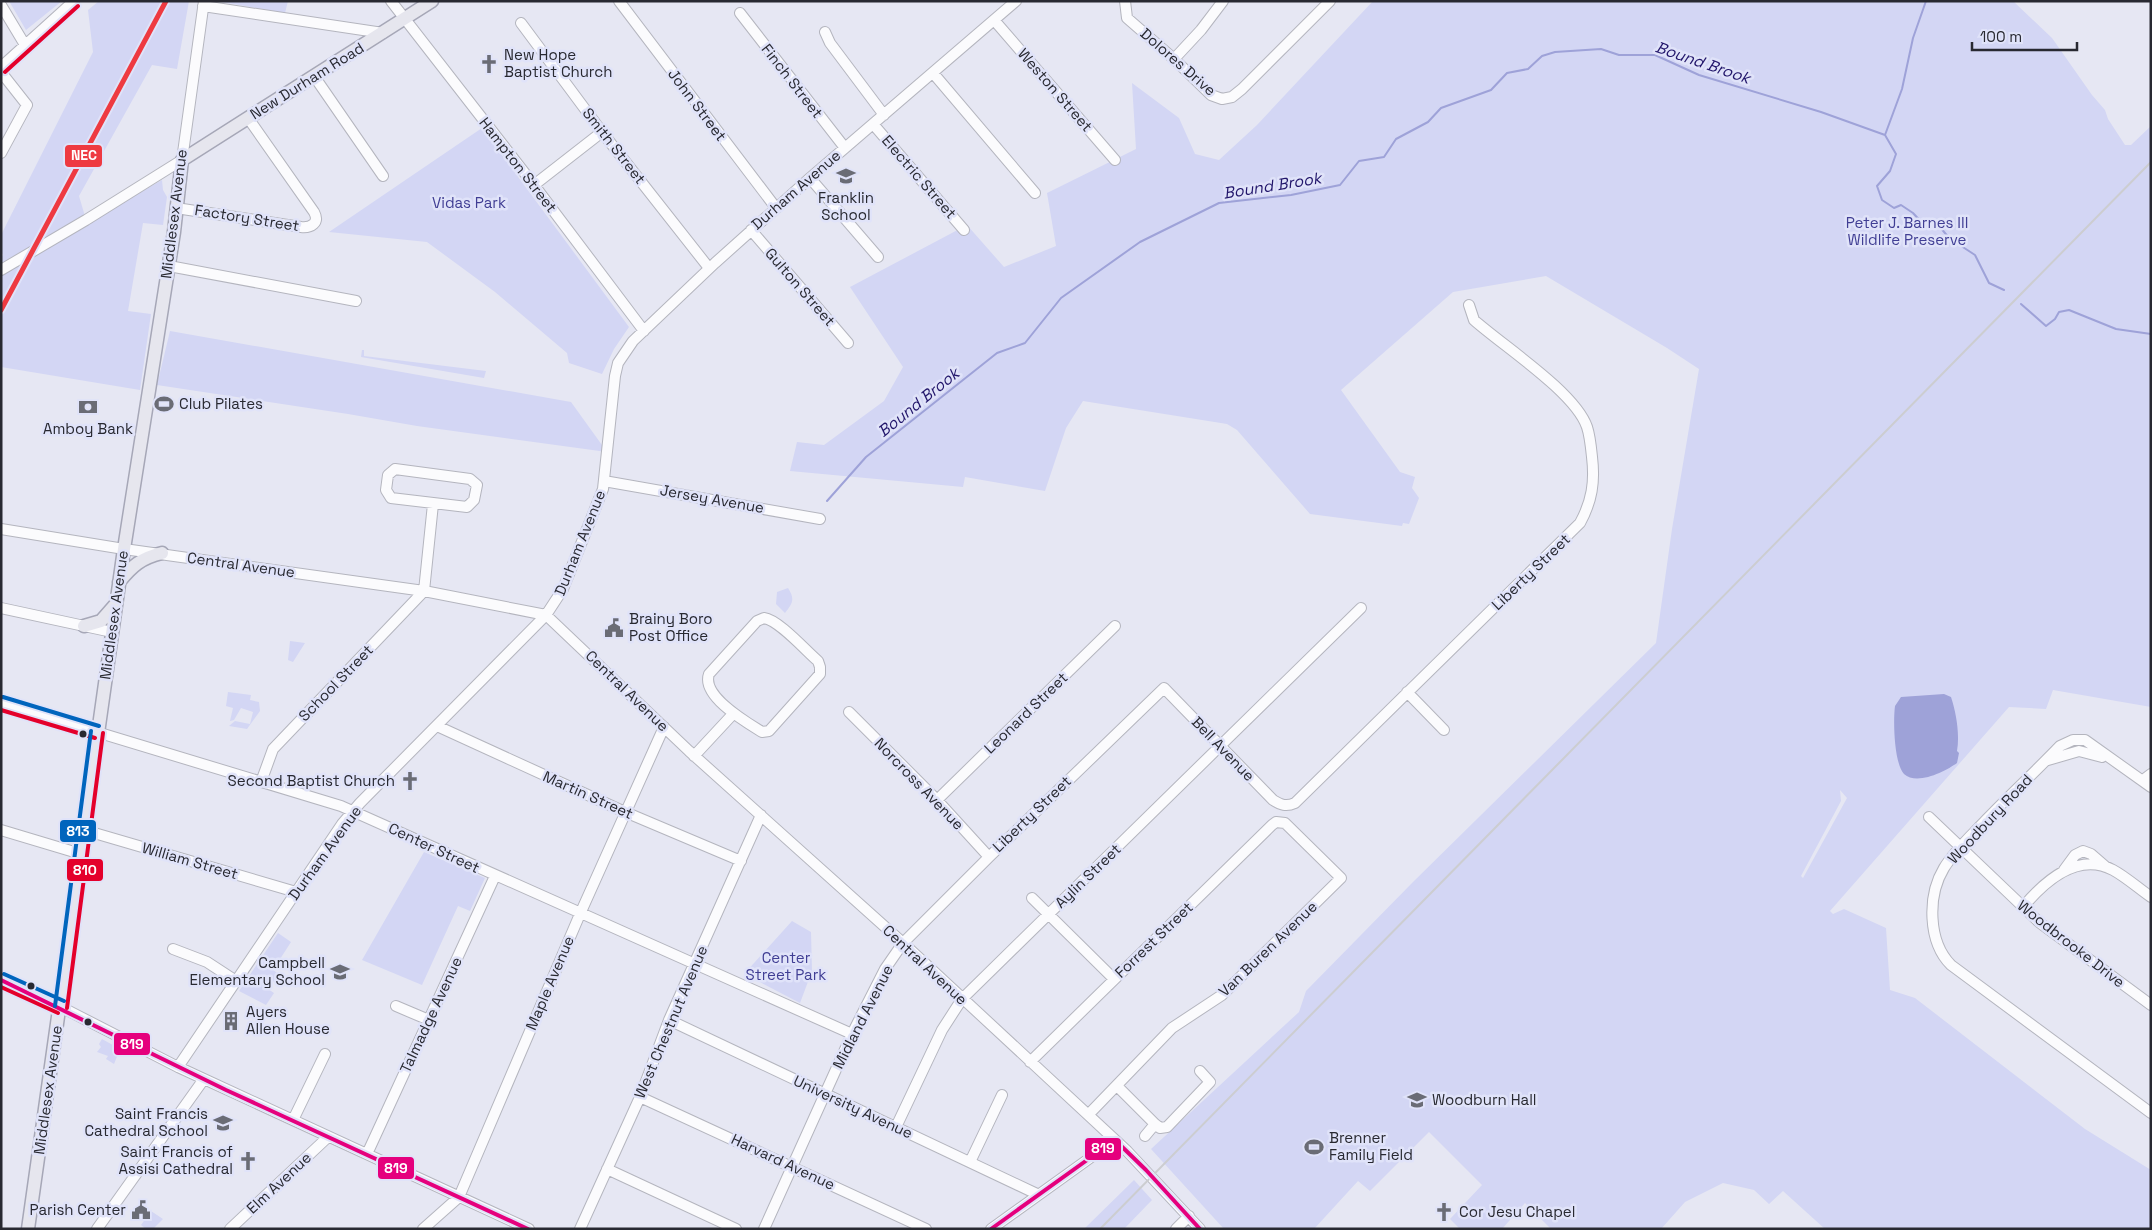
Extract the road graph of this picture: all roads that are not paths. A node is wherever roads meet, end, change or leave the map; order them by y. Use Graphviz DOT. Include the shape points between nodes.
graph roads {
  1 [pos="74,1"];
  2 [pos="391,1"];
  3 [pos="432,1"];
  4 [pos="1016,1"];
  5 [pos="1125,1"];
  6 [pos="1223,1"];
  7 [pos="1330,1"];
  8 [pos="623,3"];
  9 [pos="204,4"];
  10 [pos="1,5"];
  11 [pos="740,13"];
  12 [pos="405,19"];
  13 [pos="994,20"];
  14 [pos="521,24"];
  15 [pos="383,32"];
  16 [pos="825,32"];
  17 [pos="25,45"];
  18 [pos="1174,59"];
  19 [pos="1,67"];
  20 [pos="1,72"];
  21 [pos="933,72"];
  22 [pos="314,76"];
  23 [pos="884,115"];
  24 [pos="248,118"];
  25 [pos="873,124"];
  26 [pos="602,132"];
  27 [pos="845,148"];
  28 [pos="1,153"];
  29 [pos="182,160"];
  30 [pos="1116,160"];
  31 [pos="383,176"];
  32 [pos="810,178"];
  33 [pos="534,185"];
  34 [pos="1035,194"];
  35 [pos="176,208"];
  36 [pos="776,208"];
  37 [pos="751,230"];
  38 [pos="964,230"];
  39 [pos="878,257"];
  40 [pos="169,266"];
  41 [pos="709,268"];
  42 [pos="1,270"];
  43 [pos="356,301"];
  44 [pos="1468,305"];
  45 [pos="644,330"];
  46 [pos="848,344"];
  47 [pos="604,481"];
  48 [pos="433,504"];
  49 [pos="820,519"];
  50 [pos="1,529"];
  51 [pos="124,548"];
  52 [pos="162,553"];
  53 [pos="119,582"];
  54 [pos="424,591"];
  55 [pos="116,603"];
  56 [pos="1,608"];
  57 [pos="1361,608"];
  58 [pos="546,615"];
  59 [pos="84,626"];
  60 [pos="1115,626"];
  61 [pos="112,632"];
  62 [pos="1164,688"];
  63 [pos="1407,692"];
  64 [pos="1,703"];
  65 [pos="730,712"];
  66 [pos="849,712"];
  67 [pos="437,726"];
  68 [pos="664,727"];
  69 [pos="1444,730"];
  70 [pos="97,732"];
  71 [pos="1217,749"];
  72 [pos="692,753"];
  73 [pos="2148,780"];
  74 [pos="261,782"];
  75 [pos="937,800"];
  76 [pos="1284,806"];
  77 [pos="353,811"];
  78 [pos="625,812"];
  79 [pos="761,815"];
  80 [pos="1929,817"];
  81 [pos="1281,822"];
  82 [pos="1,830"];
  83 [pos="84,830"];
  84 [pos="1959,847"];
  85 [pos="81,854"];
  86 [pos="989,857"];
  87 [pos="741,861"];
  88 [pos="495,876"];
  89 [pos="296,892"];
  90 [pos="2151,897"];
  91 [pos="1032,898"];
  92 [pos="2023,907"];
  93 [pos="580,914"];
  94 [pos="1049,914"];
  95 [pos="903,943"];
  96 [pos="174,949"];
  97 [pos="695,963"];
  98 [pos="1114,979"];
  99 [pos="1,980"];
  100 [pos="236,981"];
  101 [pos="962,999"];
  102 [pos="2151,1005"];
  103 [pos="396,1006"];
  104 [pos="60,1007"];
  105 [pos="428,1020"];
  106 [pos="669,1020"];
  107 [pos="852,1034"];
  108 [pos="325,1054"];
  109 [pos="1030,1062"];
  110 [pos="178,1067"];
  111 [pos="1200,1071"];
  112 [pos="204,1079"];
  113 [pos="1117,1086"];
  114 [pos="825,1094"];
  115 [pos="1002,1095"];
  116 [pos="640,1096"];
  117 [pos="2151,1113"];
  118 [pos="1088,1115"];
  119 [pos="294,1120"];
  120 [pos="1155,1124"];
  121 [pos="896,1127"];
  122 [pos="1146,1136"];
  123 [pos="328,1137"];
  124 [pos="1114,1140"];
  125 [pos="367,1154"];
  126 [pos="970,1162"];
  127 [pos="793,1166"];
  128 [pos="607,1170"];
  129 [pos="1037,1194"];
  130 [pos="459,1197"];
  131 [pos="1189,1216"];
  132 [pos="28,1229"];
  133 [pos="97,1229"];
  134 [pos="230,1229"];
  135 [pos="423,1229"];
  136 [pos="529,1229"];
  137 [pos="580,1229"];
  138 [pos="736,1229"];
  139 [pos="764,1229"];
  140 [pos="926,1229"];
  141 [pos="991,1229"];
  142 [pos="1176,1229"];
  143 [pos="1200,1229"];
  1 -- 17 [label="street"];
  2 -- 12 [label="street, Hampton Street"];
  3 -- 12 [label="main road, New Durham Road"];
  4 -- 13 [label="street, Durham Avenue"];
  5 -- 18 [label="street, Dolores Drive" via="1127,18"];
  6 -- 18 [label="street"];
  7 -- 18 [label="street, Dolores Drive" via="1232,97 1222,99 1211,95"];
  8 -- 36 [label="street, John Street"];
  9 -- 15 [label="street"];
  9 -- 29 [label="street, Middlesex Avenue"];
  10 -- 17 [label="street"];
  11 -- 27 [label="street, Finch Street"];
  12 -- 15 [label="main road, New Durham Road"];
  12 -- 33 [label="street, Hampton Street"];
  13 -- 21 [label="street, Durham Avenue"];
  13 -- 30 [label="street, Weston Street"];
  14 -- 26 [label="street, Smith Street"];
  15 -- 22 [label="main road, New Durham Road"];
  16 -- 23 [label="street"];
  17 -- 19 [label="street"];
  20 -- 28 [label="street" via="27,105"];
  21 -- 23 [label="street, Durham Avenue"];
  21 -- 34 [label="street"];
  22 -- 24 [label="main road, New Durham Road"];
  22 -- 31 [label="street"];
  23 -- 25 [label="street, Durham Avenue"];
  24 -- 29 [label="main road, New Durham Road"];
  24 -- 35 [label="street, Factory Street" via="314,212 317,217 315,223 301,227"];
  25 -- 27 [label="street, Durham Avenue"];
  25 -- 38 [label="street, Electric Street"];
  26 -- 33 [label="street"];
  26 -- 41 [label="street, Smith Street"];
  27 -- 32 [label="street, Durham Avenue"];
  29 -- 35 [label="main road, Middlesex Avenue"];
  29 -- 42 [label="street"];
  32 -- 36 [label="street, Durham Avenue"];
  32 -- 39 [label="street"];
  33 -- 45 [label="street, Hampton Street"];
  35 -- 40 [label="main road, Middlesex Avenue"];
  36 -- 37 [label="street, Durham Avenue"];
  37 -- 41 [label="street, Durham Avenue"];
  37 -- 46 [label="street, Gulton Street"];
  40 -- 43 [label="street"];
  40 -- 51 [label="main road, Middlesex Avenue"];
  41 -- 45 [label="street, Durham Avenue"];
  44 -- 63 [label="street, Liberty Street" via="1474,320 1562,392 1578,411 1590,442 1593,487 1586,513 1572,532"];
  45 -- 47 [label="street, Durham Avenue" via="618,363"];
  47 -- 49 [label="street, Jersey Avenue"];
  47 -- 58 [label="street, Durham Avenue" via="589,528 563,589"];
  48 -- 48 [label="street" via="467,507 474,500 477,485 470,479 395,469 388,474 386,490 390,498"];
  48 -- 54 [label="street"];
  50 -- 51 [label="street, Central Avenue"];
  51 -- 52 [label="street, Central Avenue"];
  51 -- 53 [label="main road, Middlesex Avenue"];
  52 -- 53 [label="main road" via="138,562"];
  52 -- 54 [label="street, Central Avenue"];
  53 -- 55 [label="main road, Middlesex Avenue"];
  54 -- 58 [label="street, Central Avenue"];
  54 -- 74 [label="street, School Street" via="273,749"];
  55 -- 59 [label="main road" via="101,621"];
  55 -- 61 [label="main road, Middlesex Avenue"];
  56 -- 59 [label="street"];
  57 -- 71 [label="street, Aylin Street"];
  58 -- 67 [label="street, Durham Avenue"];
  58 -- 68 [label="street, Central Avenue"];
  59 -- 61 [label="street"];
  60 -- 75 [label="street, Leonard Street"];
  61 -- 70 [label="main road, Middlesex Avenue"];
  62 -- 71 [label="street, Bell Avenue"];
  62 -- 86 [label="street, Liberty Street"];
  63 -- 69 [label="street"];
  63 -- 76 [label="street, Liberty Street" via="1295,803"];
  64 -- 70 [label="street, Center Street"];
  65 -- 65 [label="street" via="762,732 769,731 820,674 818,661 770,619 757,621 708,674 708,685"];
  65 -- 72 [label="street"];
  66 -- 75 [label="street, Norcross Avenue"];
  67 -- 77 [label="street, Durham Avenue"];
  67 -- 78 [label="street, Martin Street"];
  68 -- 72 [label="street, Central Avenue"];
  68 -- 78 [label="street, Maple Avenue"];
  70 -- 74 [label="street, Center Street"];
  70 -- 83 [label="main road, Middlesex Avenue"];
  71 -- 76 [label="street, Bell Avenue" via="1273,800"];
  71 -- 94 [label="street, Aylin Street"];
  72 -- 79 [label="street, Central Avenue"];
  73 -- 84 [label="street, Woodbury Road" via="2089,752 2065,754 2044,762"];
  74 -- 77 [label="street, Center Street"];
  75 -- 86 [label="street, Norcross Avenue"];
  77 -- 88 [label="street, Center Street"];
  77 -- 89 [label="street, Durham Avenue"];
  78 -- 87 [label="street, Martin Street"];
  78 -- 93 [label="street, Maple Avenue"];
  79 -- 87 [label="street, West Chestnut Avenue"];
  79 -- 95 [label="street, Central Avenue"];
  80 -- 84 [label="street, Woodbrooke Drive"];
  81 -- 98 [label="street, Forrest Street" via="1272,825"];
  81 -- 113 [label="street, Van Buren Avenue" via="1285,822 1341,878 1222,995 1172,1028"];
  82 -- 85 [label="street"];
  83 -- 85 [label="main road, Middlesex Avenue"];
  83 -- 89 [label="street, William Street"];
  84 -- 92 [label="street, Woodbrooke Drive"];
  84 -- 117 [label="street, Woodbury Road" via="1936,886 1933,924 1944,959"];
  85 -- 104 [label="main road, Middlesex Avenue"];
  86 -- 95 [label="street, Liberty Street"];
  87 -- 97 [label="street, West Chestnut Avenue"];
  88 -- 93 [label="street, Center Street"];
  88 -- 105 [label="street, Talmadge Avenue"];
  89 -- 100 [label="street, Durham Avenue"];
  90 -- 92 [label="street" via="2083,851 2075,855 2063,871 2044,884"];
  91 -- 94 [label="street"];
  92 -- 102 [label="street, Woodbrooke Drive"];
  93 -- 97 [label="street, Center Street"];
  93 -- 130 [label="street, Maple Avenue"];
  94 -- 98 [label="street"];
  94 -- 101 [label="street, Aylin Street"];
  95 -- 101 [label="street, Central Avenue"];
  95 -- 107 [label="street, Midland Avenue" via="885,969"];
  96 -- 100 [label="street" via="218,968"];
  97 -- 106 [label="street, West Chestnut Avenue"];
  97 -- 107 [label="street, Center Street"];
  98 -- 109 [label="street, Forrest Street"];
  99 -- 104 [label="main road"];
  100 -- 110 [label="street, Durham Avenue"];
  101 -- 109 [label="street, Central Avenue"];
  101 -- 121 [label="street, Aylin Street" via="942,1030"];
  103 -- 105 [label="street"];
  104 -- 110 [label="street"];
  104 -- 132 [label="main road, Middlesex Avenue"];
  105 -- 125 [label="street, Talmadge Avenue"];
  106 -- 114 [label="street, University Avenue"];
  106 -- 116 [label="street, West Chestnut Avenue"];
  107 -- 114 [label="street, Midland Avenue"];
  108 -- 119 [label="street"];
  109 -- 118 [label="street, Central Avenue"];
  110 -- 112 [label="street"];
  111 -- 120 [label="street" via="1210,1082 1166,1127 1160,1128"];
  112 -- 119 [label="street"];
  112 -- 133 [label="street"];
  113 -- 118 [label="street, Van Buren Avenue"];
  113 -- 120 [label="street"];
  114 -- 121 [label="street, University Avenue"];
  114 -- 127 [label="street, Midland Avenue"];
  115 -- 126 [label="street"];
  116 -- 127 [label="street, Harvard Avenue"];
  116 -- 128 [label="street, West Chestnut Avenue"];
  118 -- 124 [label="street, Central Avenue"];
  119 -- 123 [label="street"];
  120 -- 122 [label="street"];
  121 -- 126 [label="street, University Avenue"];
  123 -- 125 [label="street"];
  123 -- 134 [label="street, Elm Avenue"];
  124 -- 129 [label="street"];
  124 -- 131 [label="street, Central Avenue"];
  125 -- 130 [label="street"];
  126 -- 129 [label="street, University Avenue"];
  127 -- 139 [label="street, Midland Avenue"];
  127 -- 140 [label="street, Harvard Avenue"];
  128 -- 137 [label="street, West Chestnut Avenue"];
  128 -- 138 [label="street"];
  129 -- 141 [label="street"];
  130 -- 135 [label="street, Maple Avenue"];
  130 -- 136 [label="street"];
  131 -- 142 [label="street"];
  131 -- 143 [label="street, Central Avenue"];
}
